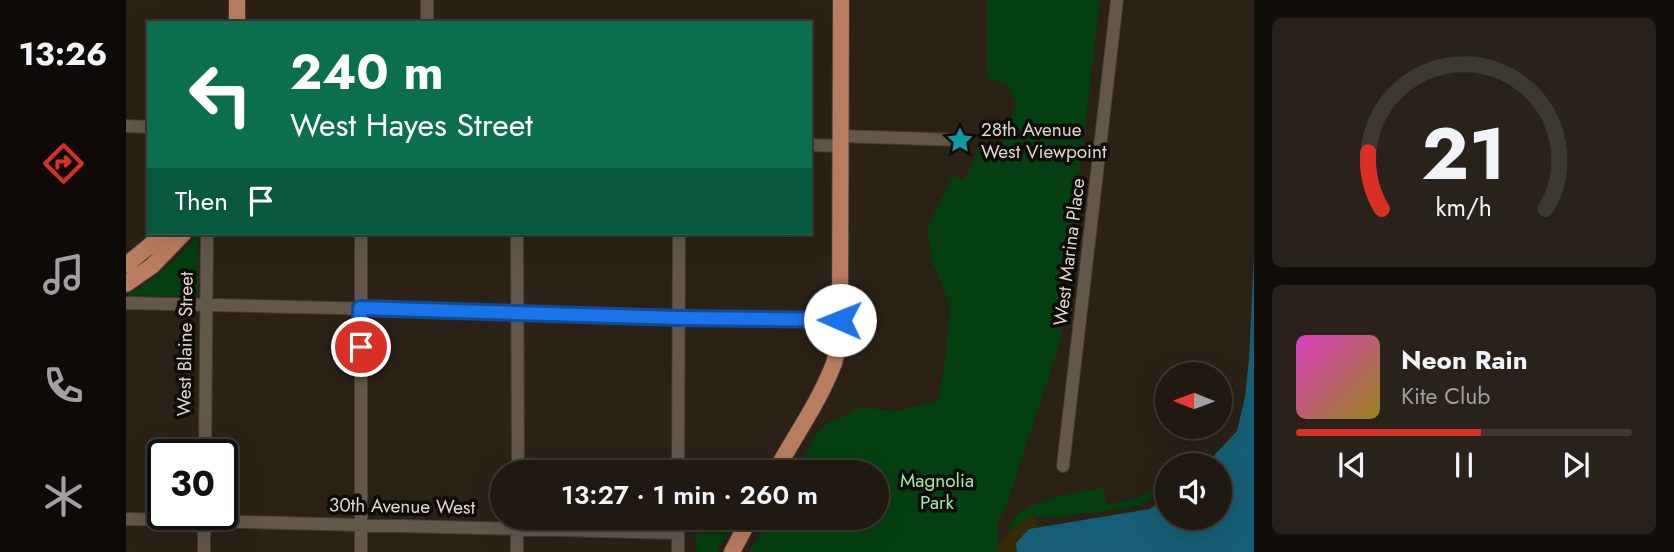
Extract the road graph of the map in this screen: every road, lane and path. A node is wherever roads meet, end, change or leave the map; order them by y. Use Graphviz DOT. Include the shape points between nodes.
graph roads {
  1 [pos="237,0"];
  2 [pos="428,0"];
  3 [pos="841,0"];
  4 [pos="1117,0"];
  5 [pos="237,21"];
  6 [pos="427,21"];
  7 [pos="126,126"];
  8 [pos="147,127"];
  9 [pos="960,140"];
  10 [pos="840,141"];
  11 [pos="812,145"];
  12 [pos="163,235"];
  13 [pos="182,235"];
  14 [pos="207,235"];
  15 [pos="361,235"];
  16 [pos="517,235"];
  17 [pos="680,235"];
  18 [pos="126,265"];
  19 [pos="126,284"];
  20 [pos="126,303"];
  21 [pos="207,304"];
  22 [pos="360,308"];
  23 [pos="518,313"];
  24 [pos="679,318"];
  25 [pos="840,320"];
  26 [pos="205,439"];
  27 [pos="517,460"];
  28 [pos="678,460"];
  29 [pos="781,460"];
  30 [pos="1063,466"];
  31 [pos="126,519"];
  32 [pos="147,519"];
  33 [pos="238,519"];
  34 [pos="361,523"];
  35 [pos="490,523"];
  36 [pos="204,530"];
  37 [pos="517,530"];
  38 [pos="630,530"];
  39 [pos="744,530"];
  40 [pos="678,533"];
  41 [pos="204,552"];
  42 [pos="361,552"];
  43 [pos="517,552"];
  44 [pos="678,552"];
  45 [pos="732,552"];
  1 -- 5 [label="main road"];
  2 -- 6 [label="street"];
  3 -- 10 [label="main road"];
  4 -- 30 [label="street, West Marina Place"];
  7 -- 8 [label="street"];
  9 -- 10 [label="street"];
  10 -- 11 [label="street"];
  10 -- 25 [label="main road"];
  12 -- 18 [label="main road"];
  13 -- 19 [label="main road" via="152,266"];
  14 -- 21 [label="street, West Blaine Street"];
  15 -- 22 [label="street"];
  16 -- 23 [label="street"];
  17 -- 24 [label="street"];
  20 -- 21 [label="street"];
  21 -- 22 [label="street"];
  21 -- 26 [label="street, West Blaine Street"];
  22 -- 23 [label="street"];
  22 -- 34 [label="street"];
  23 -- 24 [label="street"];
  23 -- 27 [label="street"];
  24 -- 25 [label="street"];
  24 -- 28 [label="street"];
  25 -- 29 [label="main road" via="834,363"];
  31 -- 32 [label="street, 30th Avenue West"];
  33 -- 34 [label="street, 30th Avenue West"];
  34 -- 35 [label="street, 30th Avenue West"];
  34 -- 42 [label="street"];
  36 -- 41 [label="street"];
  37 -- 43 [label="street"];
  38 -- 40 [label="street, 30th Avenue West"];
  39 -- 45 [label="main road"];
  40 -- 44 [label="street"];
}
